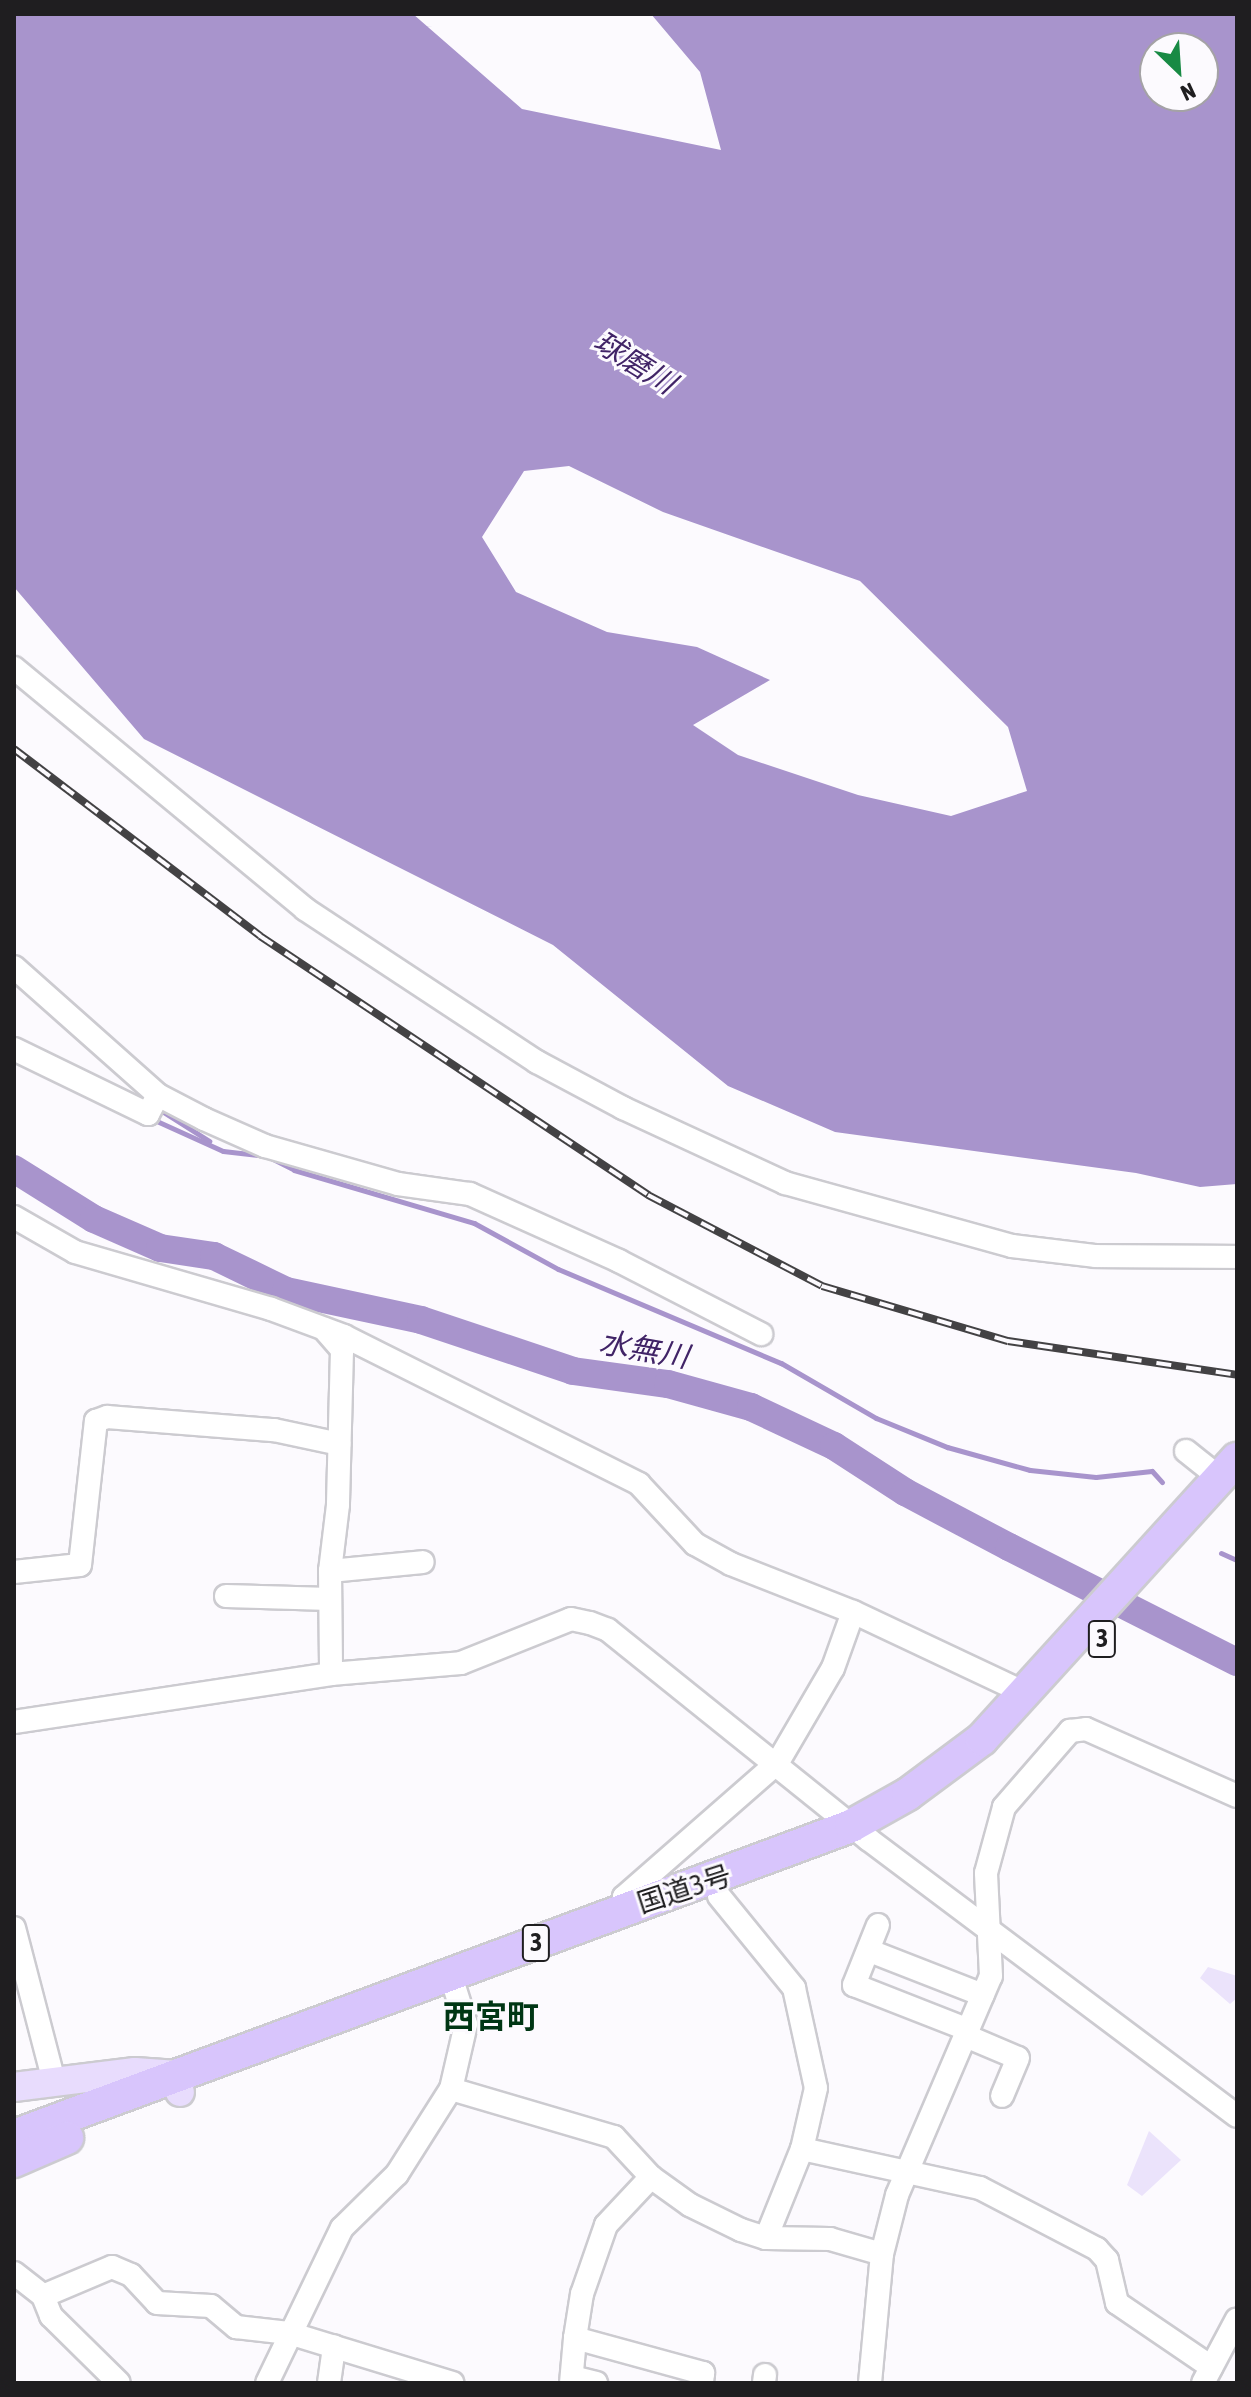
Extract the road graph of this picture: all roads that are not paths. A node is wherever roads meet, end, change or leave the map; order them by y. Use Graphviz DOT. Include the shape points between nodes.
graph roads {
  1 [pos="14,668"];
  2 [pos="14,967"];
  3 [pos="14,1049"];
  4 [pos="153,1104"];
  5 [pos="14,1217"];
  6 [pos="1237,1257"];
  7 [pos="323,1328"];
  8 [pos="761,1334"];
  9 [pos="340,1444"];
  10 [pos="1186,1451"];
  11 [pos="1231,1475"];
  12 [pos="423,1562"];
  13 [pos="330,1571"];
  14 [pos="14,1572"];
  15 [pos="226,1596"];
  16 [pos="330,1599"];
  17 [pos="853,1612"];
  18 [pos="331,1674"];
  19 [pos="1038,1693"];
  20 [pos="14,1722"];
  21 [pos="778,1762"];
  22 [pos="1237,1796"];
  23 [pos="860,1832"];
  24 [pos="719,1896"];
  25 [pos="623,1909"];
  26 [pos="878,1925"];
  27 [pos="990,1925"];
  28 [pos="14,1928"];
  29 [pos="870,1951"];
  30 [pos="454,1985"];
  31 [pos="983,1995"];
  32 [pos="967,2033"];
  33 [pos="54,2082"];
  34 [pos="14,2087"];
  35 [pos="451,2089"];
  36 [pos="117,2094"];
  37 [pos="1002,2096"];
  38 [pos="1237,2116"];
  39 [pos="14,2136"];
  40 [pos="802,2149"];
  41 [pos="14,2161"];
  42 [pos="907,2172"];
  43 [pos="651,2177"];
  44 [pos="766,2238"];
  45 [pos="882,2254"];
  46 [pos="14,2273"];
  47 [pos="43,2296"];
  48 [pos="1237,2319"];
  49 [pos="289,2333"];
  50 [pos="575,2338"];
  51 [pos="334,2346"];
  52 [pos="1218,2363"];
  53 [pos="571,2380"];
  54 [pos="119,2383"];
  55 [pos="267,2383"];
  56 [pos="329,2383"];
  57 [pos="453,2383"];
  58 [pos="596,2383"];
  59 [pos="702,2383"];
  60 [pos="870,2383"];
  1 -- 6 [label="street" via="305,909 537,1062 623,1108 785,1183 1012,1246 1096,1256"];
  2 -- 4 [label="street"];
  3 -- 4 [label="street"];
  4 -- 8 [label="street" via="265,1146 398,1184 470,1194 619,1261"];
  5 -- 7 [label="street" via="75,1252"];
  7 -- 9 [label="street" via="342,1350"];
  7 -- 17 [label="street" via="639,1484 695,1544 731,1564"];
  9 -- 13 [label="street"];
  9 -- 14 [label="street" via="274,1430 107,1417 96,1421 80,1565"];
  10 -- 11 [label="street"];
  11 -- 19 [label="highway, 国道3号 / 3"];
  12 -- 13 [label="street"];
  13 -- 16 [label="street"];
  15 -- 16 [label="street"];
  16 -- 18 [label="street"];
  17 -- 19 [label="street"];
  17 -- 21 [label="street" via="833,1668"];
  18 -- 20 [label="street"];
  18 -- 21 [label="street" via="461,1663 571,1619 608,1630"];
  19 -- 23 [label="highway, 国道3号 / 3" via="989,1759"];
  21 -- 23 [label="street"];
  21 -- 25 [label="street" via="624,1897"];
  22 -- 27 [label="street" via="1107,1734 1070,1731 1004,1807 986,1873"];
  23 -- 24 [label="highway, 国道3号 / 3"];
  23 -- 25 [label="highway, 国道3号 / 3"];
  23 -- 27 [label="street"];
  24 -- 30 [label="highway, 国道3号 / 3"];
  24 -- 40 [label="street" via="794,1988 816,2088"];
  25 -- 30 [label="highway, 国道3号 / 3"];
  26 -- 29 [label="street"];
  27 -- 31 [label="street" via="991,1976"];
  27 -- 38 [label="street"];
  28 -- 33 [label="street"];
  29 -- 31 [label="street"];
  29 -- 32 [label="street" via="854,1985"];
  30 -- 35 [label="street" via="466,2024"];
  30 -- 36 [label="highway, 国道3号 / 3" via="177,2084"];
  31 -- 32 [label="street"];
  32 -- 37 [label="street" via="1018,2058"];
  32 -- 42 [label="street"];
  33 -- 34 [label="main road"];
  33 -- 36 [label="main road"];
  35 -- 43 [label="street" via="614,2137"];
  35 -- 49 [label="street" via="397,2174 342,2228"];
  36 -- 39 [label="highway, 国道3号 / 3"];
  36 -- 41 [label="highway, 国道3号 / 3"];
  40 -- 42 [label="street"];
  40 -- 44 [label="street"];
  42 -- 45 [label="street"];
  42 -- 52 [label="street" via="980,2188 1083,2239 1107,2260 1117,2303"];
  43 -- 44 [label="street" via="690,2205"];
  43 -- 50 [label="street" via="606,2225 582,2294"];
  44 -- 45 [label="street" via="830,2239"];
  45 -- 60 [label="street"];
  46 -- 47 [label="street"];
  47 -- 49 [label="street" via="112,2267 131,2275 157,2303 211,2306 236,2327"];
  47 -- 54 [label="street" via="51,2316"];
  48 -- 52 [label="street"];
  49 -- 51 [label="street"];
  49 -- 55 [label="street"];
  50 -- 53 [label="street"];
  50 -- 59 [label="street" via="703,2373"];
  51 -- 56 [label="street"];
  51 -- 57 [label="street"];
  53 -- 58 [label="street"];
}
